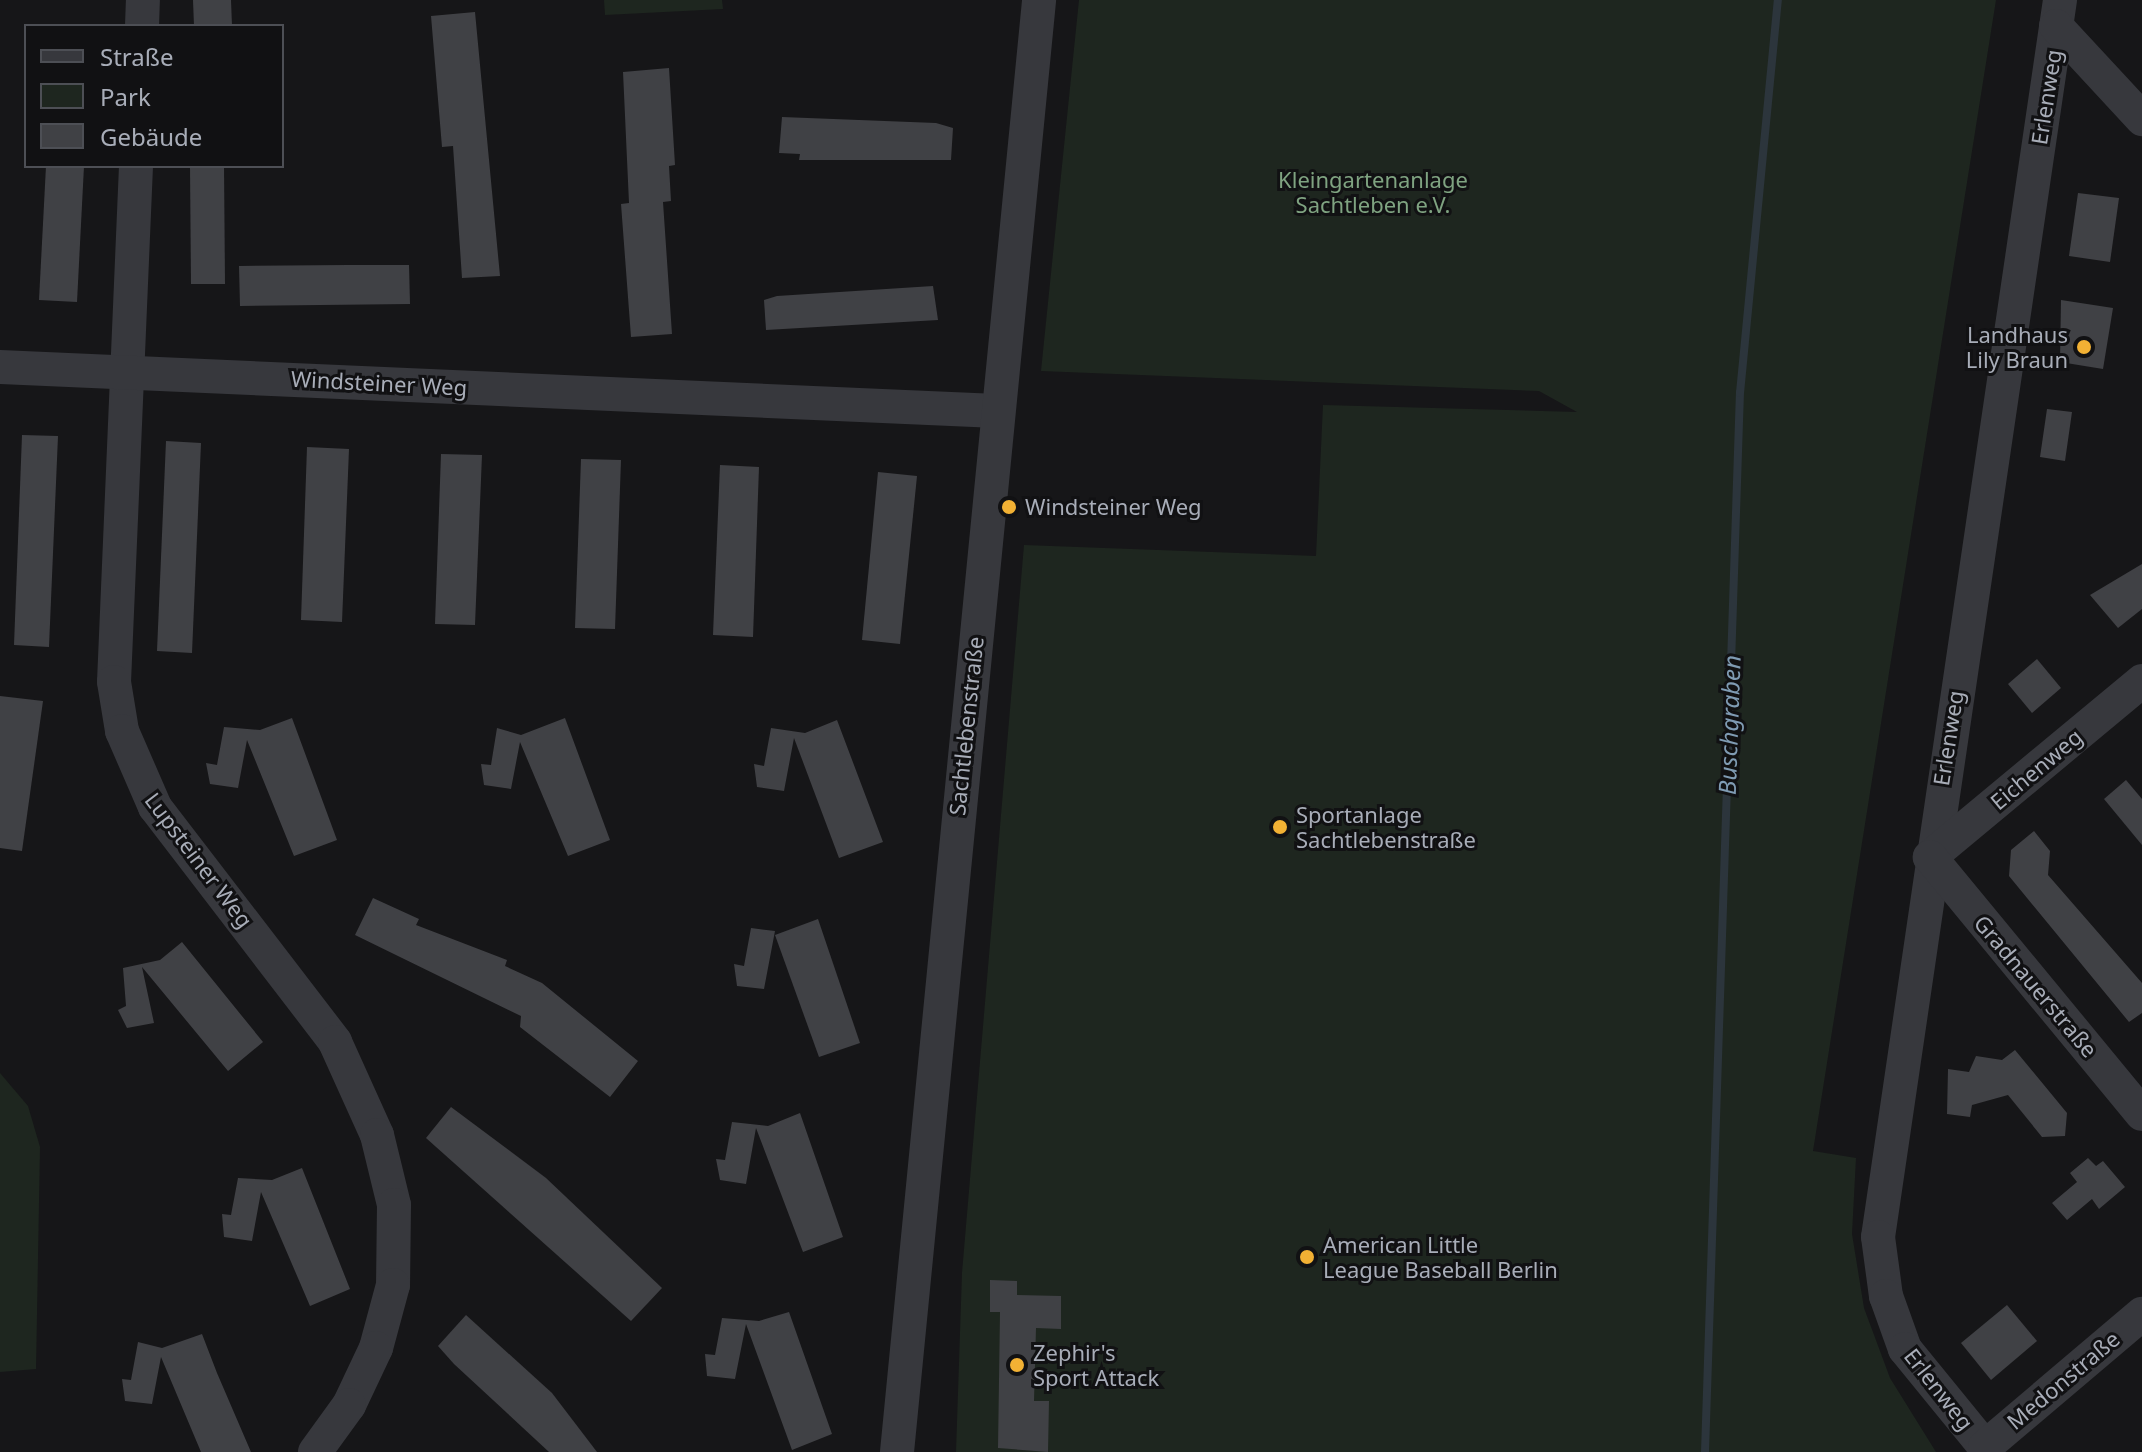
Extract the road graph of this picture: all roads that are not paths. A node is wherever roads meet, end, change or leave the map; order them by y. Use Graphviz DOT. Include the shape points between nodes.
graph roads {
  1 [pos="143,0"];
  2 [pos="1039,0"];
  3 [pos="2058,13"];
  4 [pos="142,24"];
  5 [pos="2142,119"];
  6 [pos="136,168"];
  7 [pos="0,367"];
  8 [pos="127,372"];
  9 [pos="997,411"];
  10 [pos="2142,681"];
  11 [pos="1930,857"];
  12 [pos="2142,1114"];
  13 [pos="2142,1314"];
  14 [pos="1985,1447"];
  15 [pos="315,1452"];
  16 [pos="897,1452"];
  1 -- 4 [label="street"];
  2 -- 9 [label="street, Sachtlebenstraße"];
  3 -- 5 [label="street"];
  3 -- 11 [label="street, Erlenweg"];
  6 -- 8 [label="street, Lupsteiner Weg"];
  7 -- 8 [label="street, Windsteiner Weg"];
  8 -- 9 [label="street, Windsteiner Weg"];
  8 -- 15 [label="street, Lupsteiner Weg" via="114,682 126,743 155,807 335,1042 366,1105 391,1185 395,1258 385,1321 359,1387"];
  9 -- 16 [label="street, Sachtlebenstraße"];
  10 -- 11 [label="street, Eichenweg"];
  11 -- 12 [label="street, Gradnauerstraße"];
  11 -- 14 [label="street, Erlenweg" via="1878,1237 1886,1296 1905,1349"];
  13 -- 14 [label="street, Medonstraße"];
}
